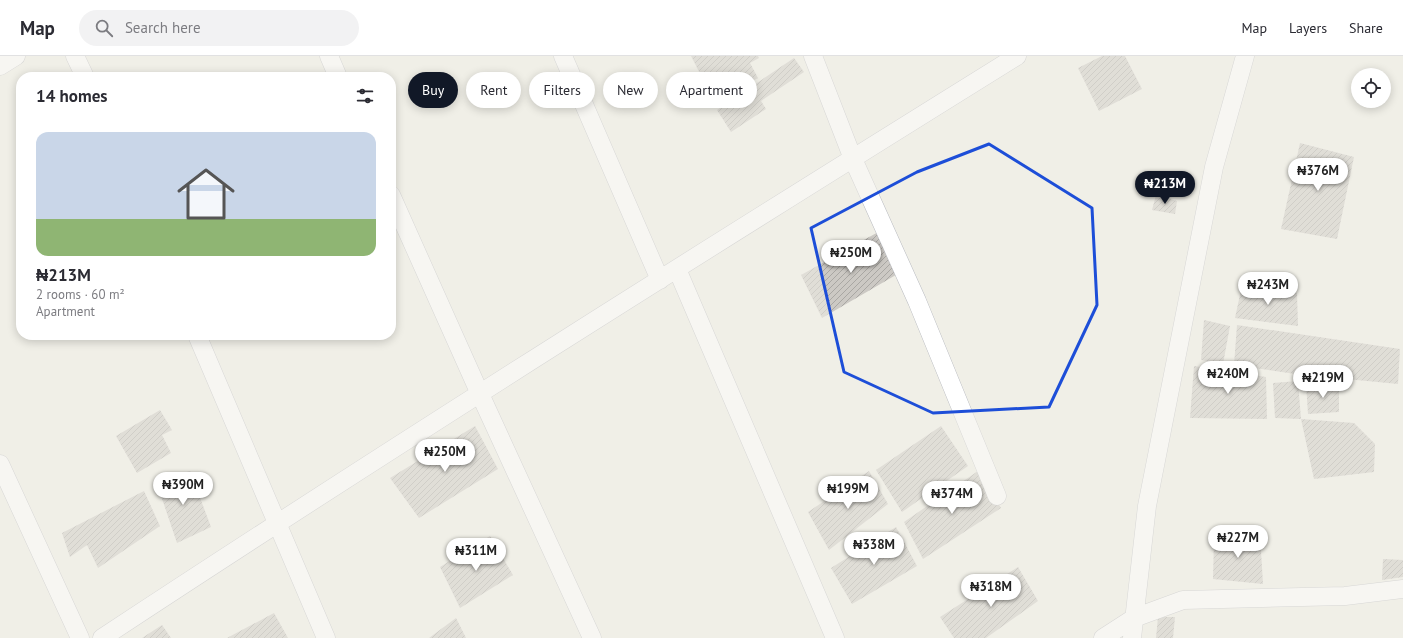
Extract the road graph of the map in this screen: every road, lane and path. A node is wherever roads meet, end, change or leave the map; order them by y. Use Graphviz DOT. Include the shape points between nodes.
graph roads {
  1 [pos="16,56"];
  2 [pos="75,56"];
  3 [pos="329,56"];
  4 [pos="564,56"];
  5 [pos="813,56"];
  6 [pos="1017,56"];
  7 [pos="1245,56"];
  8 [pos="0,66"];
  9 [pos="83,72"];
  10 [pos="336,72"];
  11 [pos="853,158"];
  12 [pos="396,206"];
  13 [pos="677,269"];
  14 [pos="660,280"];
  15 [pos="199,340"];
  16 [pos="480,394"];
  17 [pos="0,464"];
  18 [pos="998,496"];
  19 [pos="277,523"];
  20 [pos="1403,589"];
  21 [pos="1134,618"];
  22 [pos="80,638"];
  23 [pos="102,638"];
  24 [pos="326,638"];
  25 [pos="592,638"];
  26 [pos="835,638"];
  27 [pos="1103,638"];
  28 [pos="1132,638"];
  1 -- 8 [label="street"];
  2 -- 9 [label="street"];
  3 -- 10 [label="street"];
  4 -- 14 [label="street"];
  5 -- 11 [label="street"];
  6 -- 11 [label="street"];
  7 -- 21 [label="street" via="1214,167 1147,506"];
  11 -- 13 [label="street"];
  11 -- 18 [label="street" via="917,301"];
  12 -- 16 [label="street"];
  13 -- 14 [label="street"];
  13 -- 26 [label="street"];
  14 -- 16 [label="street"];
  15 -- 19 [label="street"];
  16 -- 19 [label="street"];
  16 -- 25 [label="street"];
  17 -- 22 [label="street"];
  19 -- 23 [label="street"];
  19 -- 24 [label="street"];
  20 -- 21 [label="street" via="1345,596 1183,600"];
  21 -- 27 [label="street"];
  21 -- 28 [label="street"];
}
